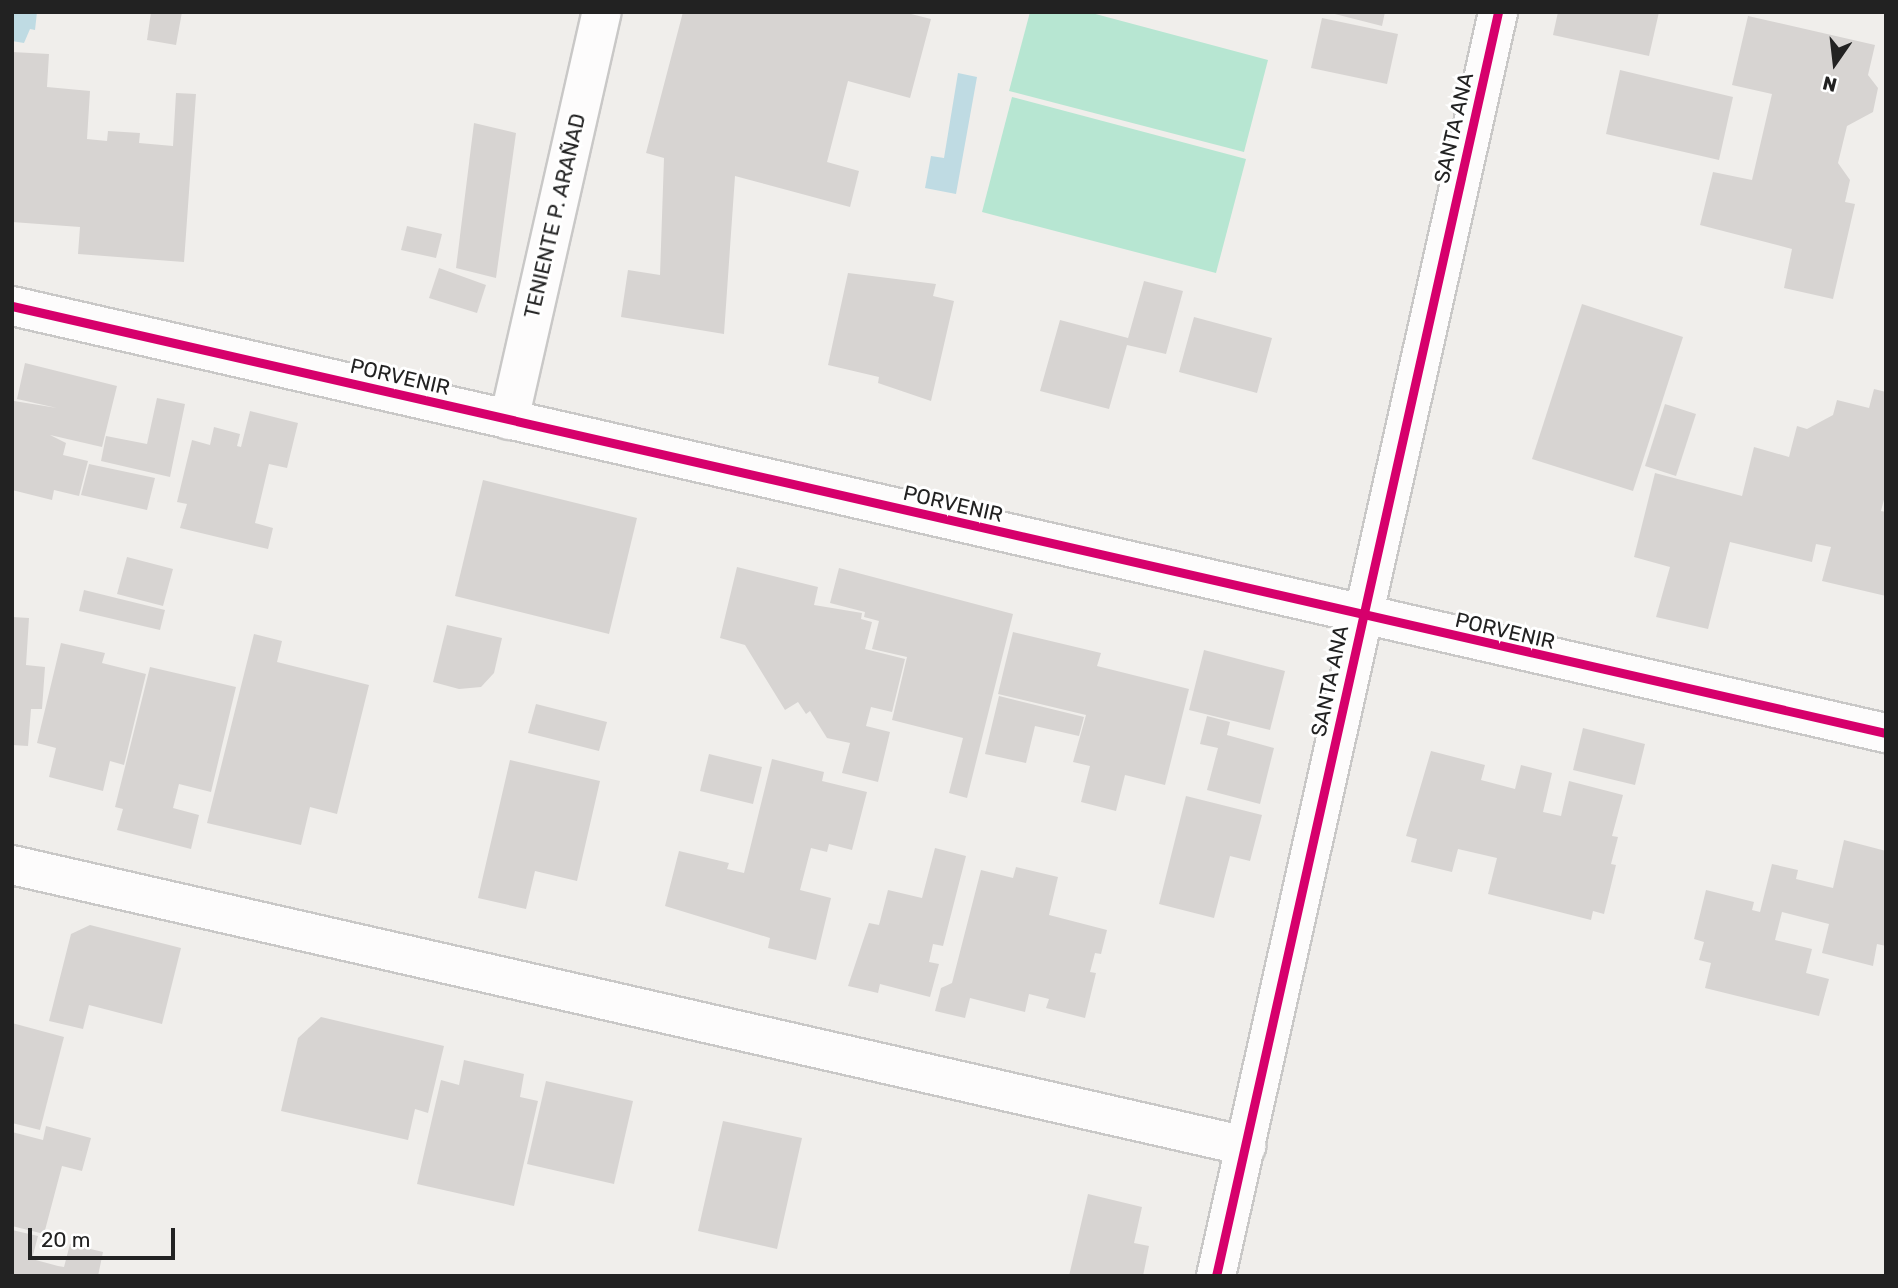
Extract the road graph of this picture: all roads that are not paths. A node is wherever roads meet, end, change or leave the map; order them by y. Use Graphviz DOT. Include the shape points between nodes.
graph roads {
  1 [pos="602,12"];
  2 [pos="1498,12"];
  3 [pos="12,306"];
  4 [pos="509,420"];
  5 [pos="1362,616"];
  6 [pos="1886,733"];
  7 [pos="12,866"];
  8 [pos="1247,1146"];
  9 [pos="1216,1276"];
  1 -- 4 [label="street, TENIENTE P. ARAÑAD"];
  2 -- 5 [label="street, SANTA ANA"];
  3 -- 4 [label="street, PORVENIR"];
  4 -- 5 [label="street, PORVENIR"];
  5 -- 6 [label="street, PORVENIR"];
  5 -- 8 [label="street, SANTA ANA"];
  7 -- 8 [label="street"];
  8 -- 9 [label="street, SANTA ANA"];
}
